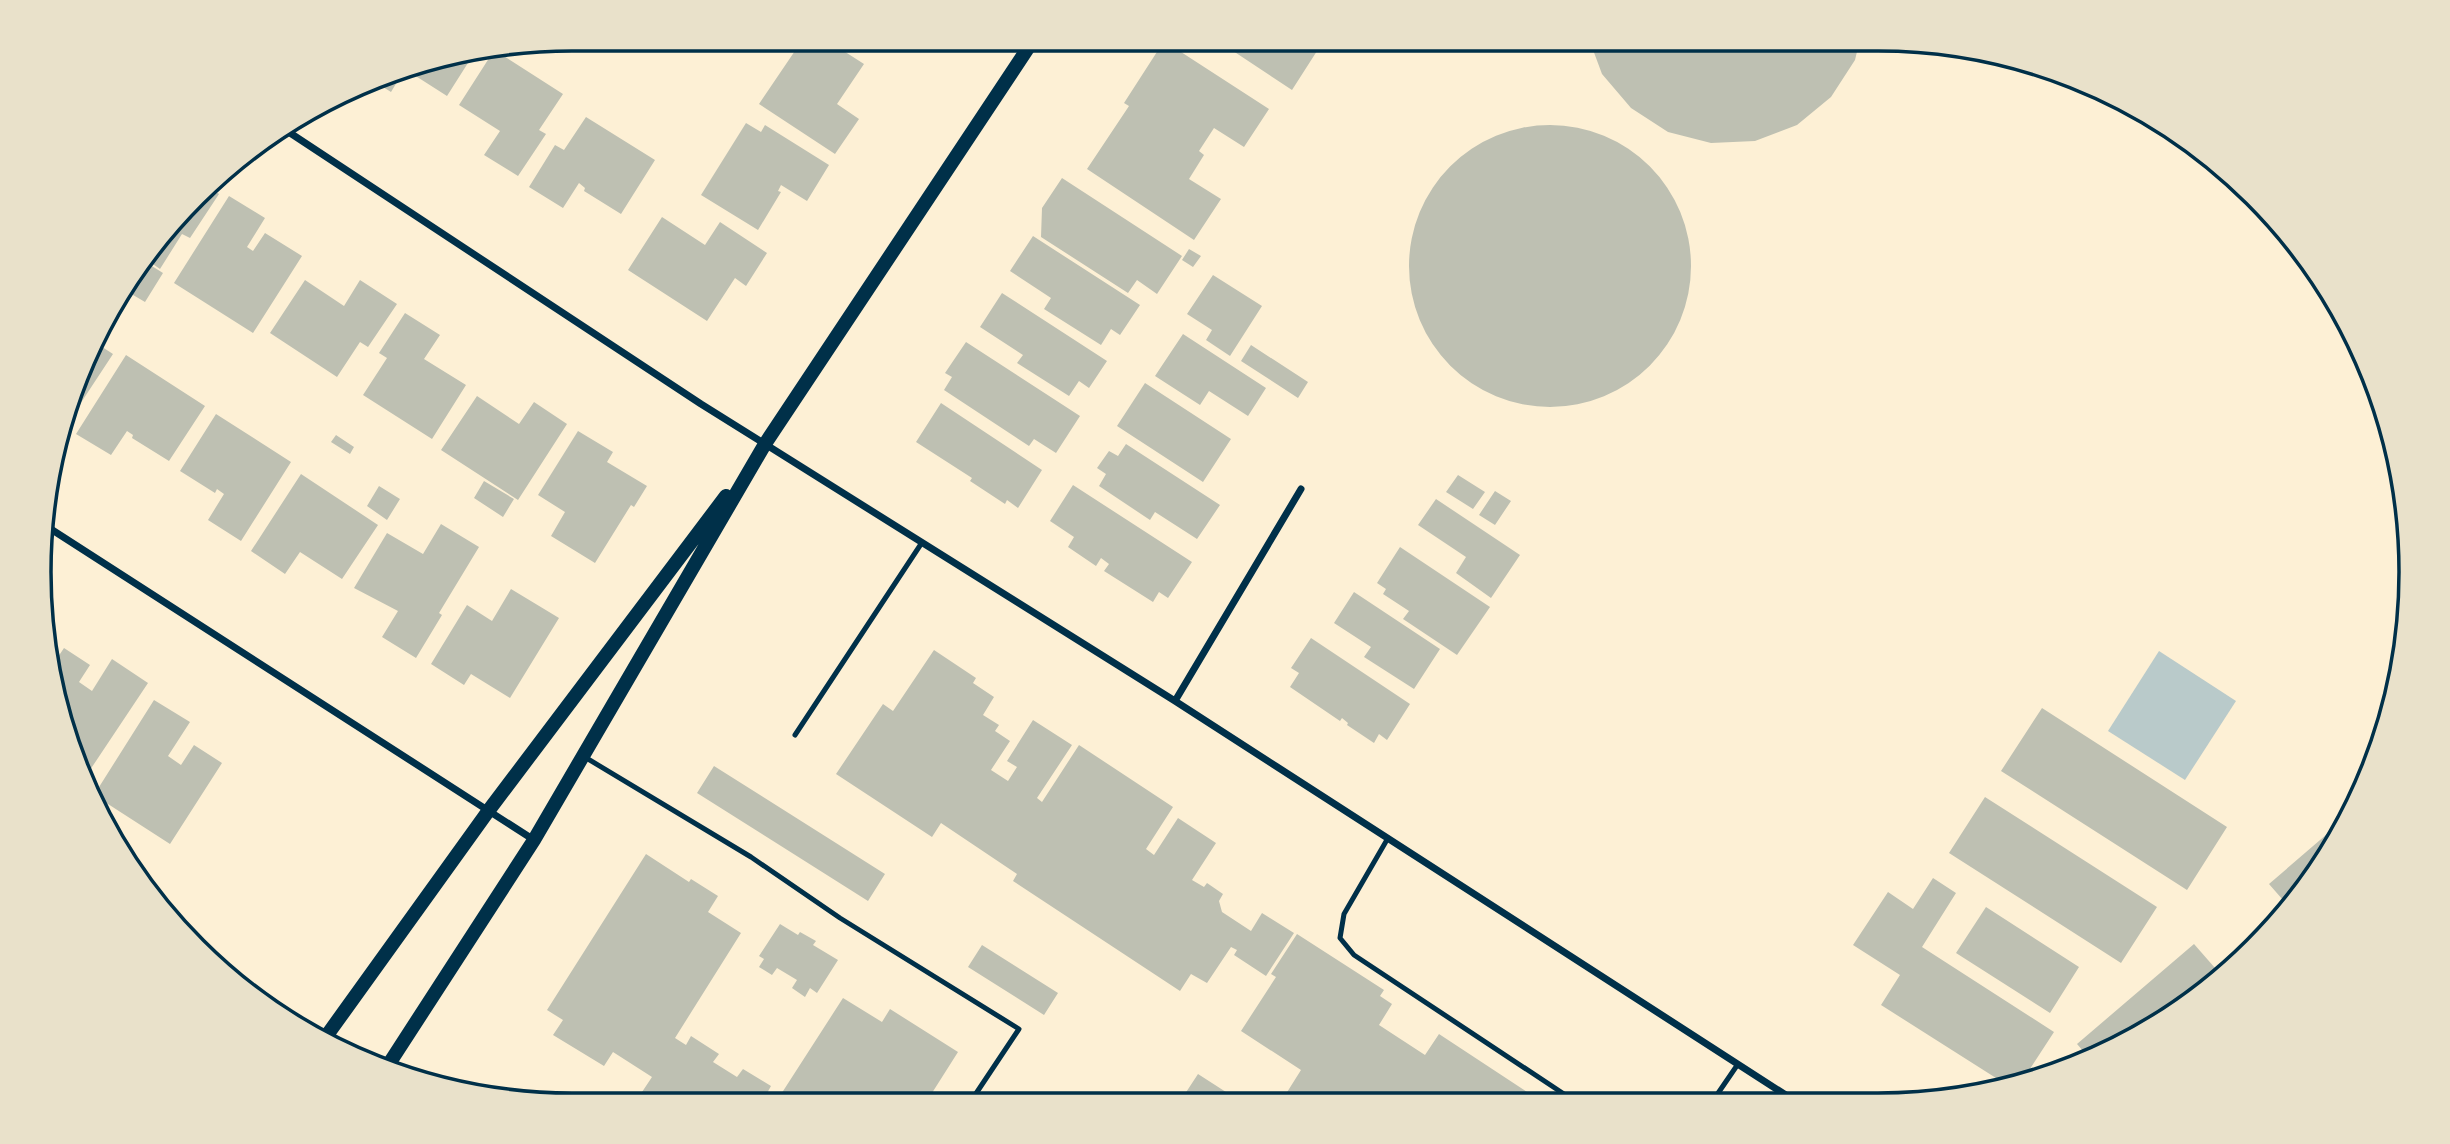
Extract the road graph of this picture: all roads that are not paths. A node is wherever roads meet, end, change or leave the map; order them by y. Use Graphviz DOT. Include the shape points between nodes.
graph roads {
  1 [pos="1025,51"];
  2 [pos="291,133"];
  3 [pos="765,444"];
  4 [pos="1301,489"];
  5 [pos="53,530"];
  6 [pos="921,544"];
  7 [pos="1175,701"];
  8 [pos="796,735"];
  9 [pos="583,756"];
  10 [pos="489,810"];
  11 [pos="1388,838"];
  12 [pos="534,840"];
  13 [pos="329,1033"];
  14 [pos="391,1061"];
  15 [pos="1738,1064"];
  16 [pos="977,1093"];
  17 [pos="1562,1093"];
  18 [pos="1718,1093"];
  19 [pos="1783,1093"];
  1 -- 3 [label="main road"];
  2 -- 3 [label="street"];
  3 -- 6 [label="street"];
  3 -- 9 [label="main road"];
  3 -- 10 [label="main road"];
  4 -- 7 [label="street"];
  5 -- 10 [label="street"];
  6 -- 7 [label="street"];
  6 -- 8 [label="lane"];
  7 -- 11 [label="street"];
  9 -- 12 [label="main road"];
  9 -- 16 [label="lane" via="751,857 1019,1029"];
  10 -- 12 [label="street"];
  10 -- 13 [label="main road"];
  11 -- 15 [label="street"];
  11 -- 17 [label="lane" via="1344,914 1340,939 1354,955"];
  12 -- 14 [label="main road"];
  15 -- 18 [label="lane"];
  15 -- 19 [label="street"];
}
